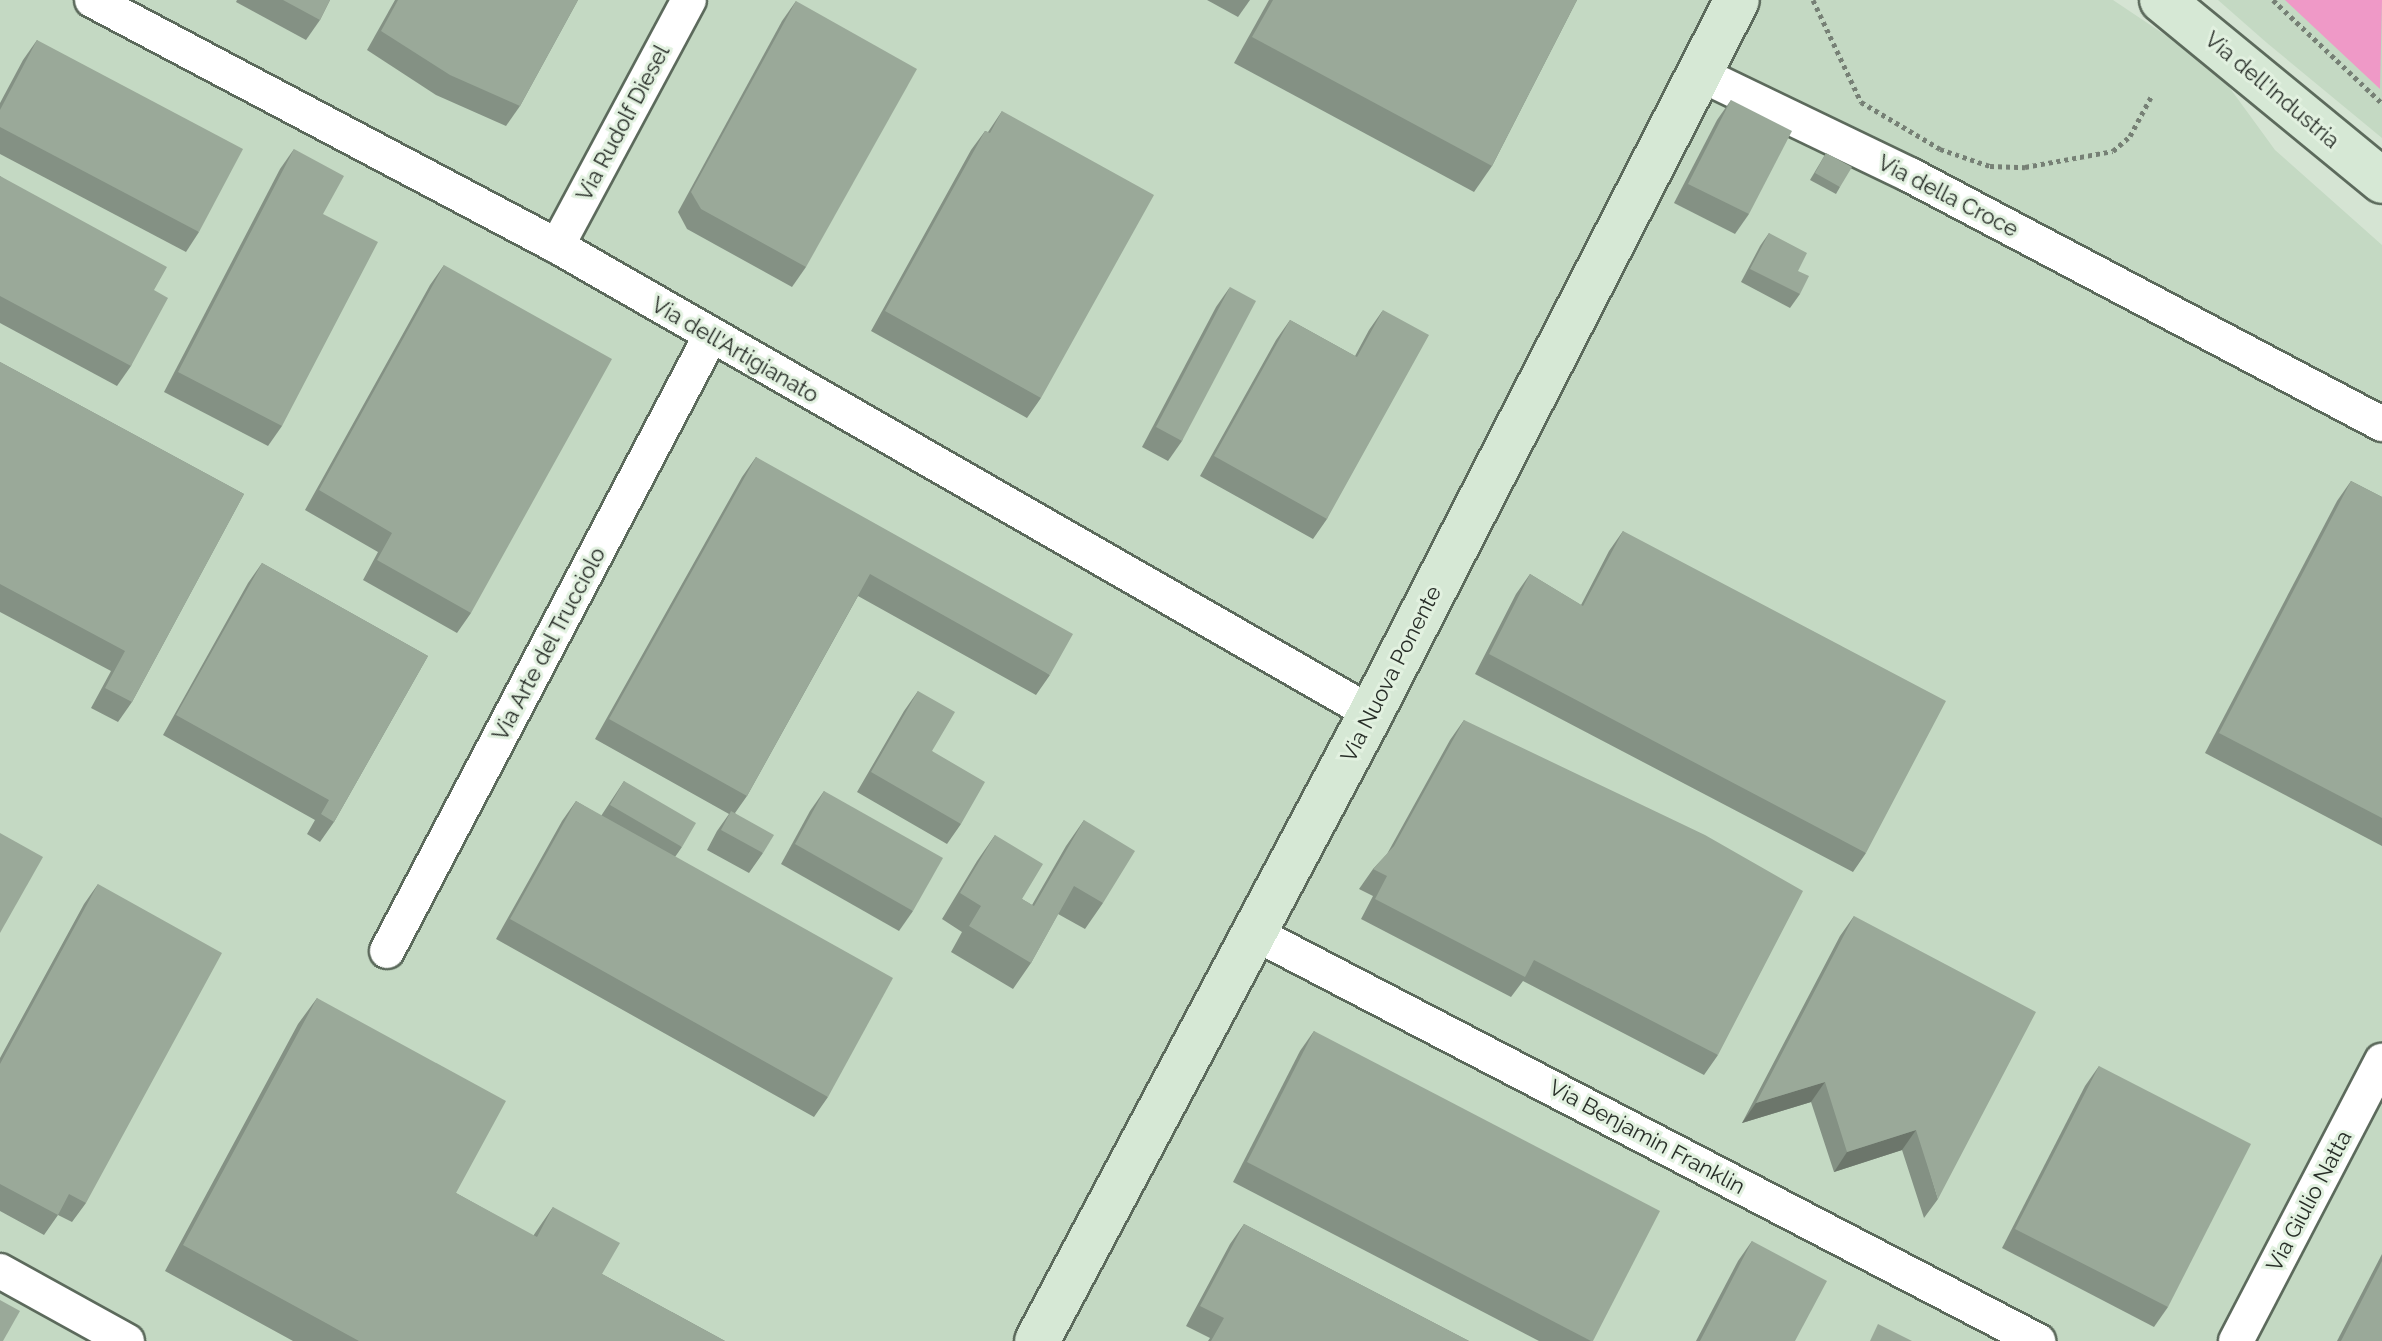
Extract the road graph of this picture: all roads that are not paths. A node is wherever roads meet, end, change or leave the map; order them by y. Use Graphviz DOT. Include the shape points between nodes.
graph roads {
  1 [pos="92,0"];
  2 [pos="689,0"];
  3 [pos="2162,0"];
  4 [pos="1736,1"];
  5 [pos="1698,73"];
  6 [pos="2382,181"];
  7 [pos="557,246"];
  8 [pos="710,337"];
  9 [pos="2382,424"];
  10 [pos="1371,713"];
  11 [pos="1256,934"];
  12 [pos="387,951"];
  13 [pos="2382,1061"];
  14 [pos="0,1271"];
  15 [pos="82,1331"];
  16 [pos="127,1341"];
  17 [pos="1037,1341"];
  18 [pos="2038,1341"];
  19 [pos="2236,1341"];
  1 -- 7 [label="street, Via dell'Artigianato"];
  2 -- 7 [label="street, Via Rudolf Diesel"];
  3 -- 6 [label="street, Via dell'Industria"];
  4 -- 5 [label="street, Via Nuova Ponente"];
  5 -- 9 [label="street, Via della Croce" via="1910,175"];
  5 -- 10 [label="street, Via Nuova Ponente"];
  7 -- 8 [label="street, Via dell'Artigianato"];
  8 -- 10 [label="street, Via dell'Artigianato"];
  8 -- 12 [label="street, Via Arte del Trucciolo"];
  10 -- 11 [label="street, Via Nuova Ponente"];
  11 -- 17 [label="street, Via Nuova Ponente"];
  11 -- 18 [label="street, Via Benjamin Franklin"];
  13 -- 19 [label="street, Via Giulio Natta"];
  14 -- 15 [label="street"];
  15 -- 16 [label="street"];
}
